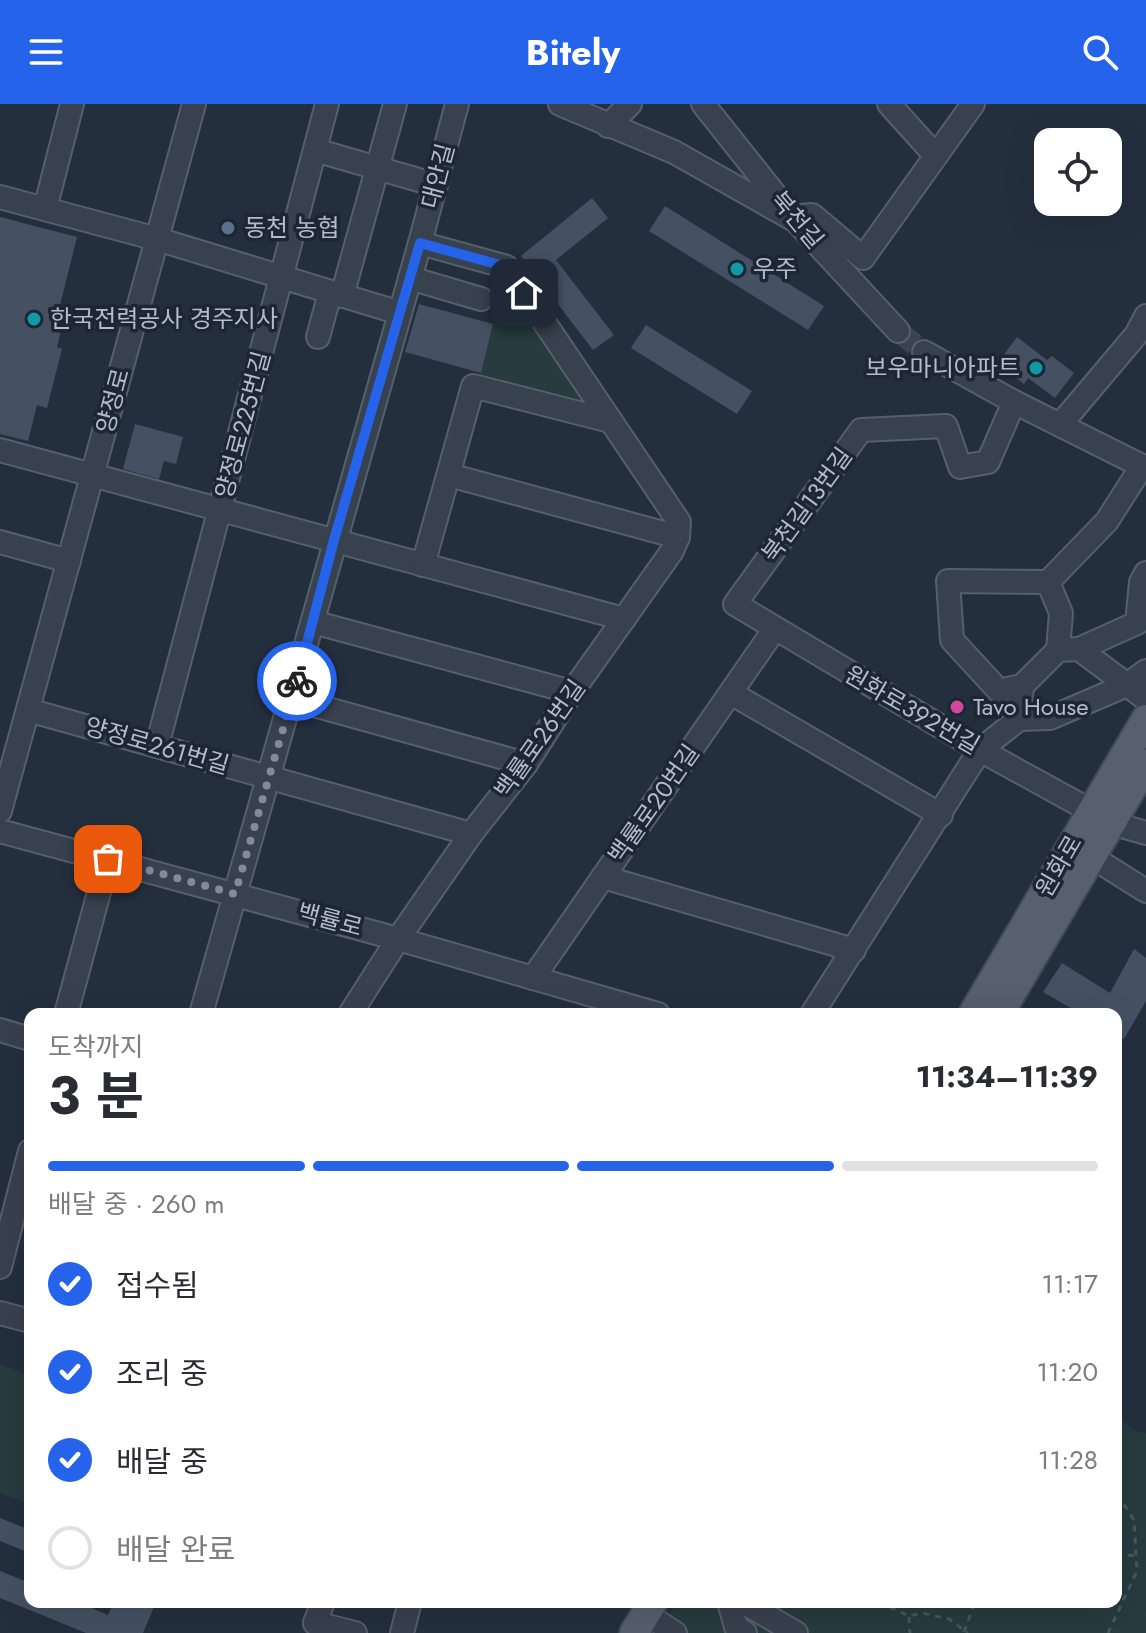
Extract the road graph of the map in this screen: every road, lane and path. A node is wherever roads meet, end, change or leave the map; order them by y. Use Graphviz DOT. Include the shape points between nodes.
graph roads {
  1 [pos="72,104"];
  2 [pos="194,104"];
  3 [pos="327,104"];
  4 [pos="395,104"];
  5 [pos="457,104"];
  6 [pos="560,104"];
  7 [pos="630,104"];
  8 [pos="703,104"];
  9 [pos="889,104"];
  10 [pos="973,104"];
  11 [pos="608,126"];
  12 [pos="315,150"];
  13 [pos="935,155"];
  14 [pos="377,168"];
  15 [pos="436,185"];
  16 [pos="0,197"];
  17 [pos="45,209"];
  18 [pos="796,221"];
  19 [pos="157,239"];
  20 [pos="420,243"];
  21 [pos="410,278"];
  22 [pos="281,279"];
  23 [pos="336,294"];
  24 [pos="481,299"];
  25 [pos="400,313"];
  26 [pos="1146,316"];
  27 [pos="898,331"];
  28 [pos="318,337"];
  29 [pos="924,352"];
  30 [pos="1014,402"];
  31 [pos="610,421"];
  32 [pos="1060,425"];
  33 [pos="0,450"];
  34 [pos="1144,467"];
  35 [pos="93,475"];
  36 [pos="449,475"];
  37 [pos="221,510"];
  38 [pos="678,537"];
  39 [pos="334,540"];
  40 [pos="0,542"];
  41 [pos="69,561"];
  42 [pos="423,565"];
  43 [pos="1146,573"];
  44 [pos="1048,582"];
  45 [pos="735,604"];
  46 [pos="624,619"];
  47 [pos="313,622"];
  48 [pos="774,630"];
  49 [pos="1068,650"];
  50 [pos="1146,671"];
  51 [pos="1127,685"];
  52 [pos="1022,686"];
  53 [pos="572,692"];
  54 [pos="731,693"];
  55 [pos="292,699"];
  56 [pos="1146,699"];
  57 [pos="28,710"];
  58 [pos="1019,719"];
  59 [pos="1146,719"];
  60 [pos="157,746"];
  61 [pos="980,750"];
  62 [pos="526,764"];
  63 [pos="1146,764"];
  64 [pos="6,772"];
  65 [pos="268,777"];
  66 [pos="0,811"];
  67 [pos="941,815"];
  68 [pos="1101,817"];
  69 [pos="0,831"];
  70 [pos="1146,833"];
  71 [pos="471,834"];
  72 [pos="1092,857"];
  73 [pos="108,859"];
  74 [pos="603,877"];
  75 [pos="1146,891"];
  76 [pos="235,894"];
  77 [pos="398,939"];
  78 [pos="854,950"];
  79 [pos="533,978"];
  80 [pos="68,1008"];
  81 [pos="203,1008"];
  82 [pos="354,1008"];
  83 [pos="637,1008"];
  84 [pos="816,1008"];
  85 [pos="977,1008"];
  86 [pos="1003,1008"];
  87 [pos="0,1030"];
  88 [pos="24,1037"];
  89 [pos="24,1174"];
  90 [pos="0,1267"];
  91 [pos="0,1313"];
  92 [pos="24,1319"];
  93 [pos="1122,1501"];
  94 [pos="1122,1555"];
  95 [pos="1136,1556"];
  96 [pos="1122,1603"];
  97 [pos="408,1608"];
  98 [pos="731,1608"];
  99 [pos="753,1608"];
  100 [pos="892,1608"];
  101 [pos="973,1608"];
  102 [pos="1120,1608"];
  103 [pos="641,1613"];
  104 [pos="909,1616"];
  105 [pos="314,1619"];
  106 [pos="355,1633"];
  107 [pos="402,1633"];
  108 [pos="613,1633"];
  109 [pos="675,1633"];
  110 [pos="745,1633"];
  111 [pos="796,1633"];
  112 [pos="910,1633"];
  113 [pos="965,1633"];
  114 [pos="1108,1633"];
  1 -- 17 [label="street"];
  2 -- 19 [label="street, 양정로"];
  3 -- 12 [label="street, 양정로225번길"];
  4 -- 14 [label="street"];
  5 -- 15 [label="street, 대안길"];
  6 -- 11 [label="street"];
  7 -- 11 [label="street"];
  8 -- 18 [label="street, 북천길"];
  9 -- 13 [label="street"];
  10 -- 13 [label="street"];
  11 -- 18 [label="street" via="674,152"];
  12 -- 14 [label="street"];
  12 -- 22 [label="street, 양정로225번길"];
  13 -- 18 [label="street" via="863,258 812,215"];
  14 -- 15 [label="street"];
  14 -- 23 [label="street"];
  15 -- 20 [label="street, 대안길"];
  16 -- 17 [label="street"];
  17 -- 19 [label="street"];
  18 -- 27 [label="street, 북천길"];
  19 -- 22 [label="street"];
  19 -- 35 [label="street, 양정로"];
  20 -- 21 [label="street, 대안길"];
  20 -- 31 [label="street" via="507,267"];
  21 -- 24 [label="street"];
  21 -- 25 [label="street, 대안길"];
  22 -- 23 [label="street"];
  22 -- 37 [label="street, 양정로225번길"];
  23 -- 25 [label="street"];
  23 -- 28 [label="street"];
  25 -- 39 [label="street, 대안길"];
  26 -- 32 [label="street"];
  29 -- 30 [label="street"];
  30 -- 32 [label="street"];
  30 -- 45 [label="street, 북천길13번길" via="988,462 960,467 946,426 861,430"];
  31 -- 36 [label="street" via="473,386"];
  31 -- 38 [label="street" via="679,522"];
  32 -- 34 [label="street"];
  33 -- 35 [label="street"];
  34 -- 44 [label="street" via="1107,521"];
  35 -- 37 [label="street"];
  35 -- 41 [label="street, 양정로"];
  36 -- 38 [label="street"];
  36 -- 42 [label="street"];
  37 -- 39 [label="street"];
  37 -- 60 [label="street, 양정로225번길"];
  38 -- 46 [label="street, 백률로26번길"];
  39 -- 42 [label="street"];
  39 -- 47 [label="street, 대안길"];
  40 -- 41 [label="street"];
  41 -- 57 [label="street, 양정로"];
  42 -- 46 [label="street"];
  43 -- 49 [label="street" via="1137,623"];
  44 -- 49 [label="street"];
  44 -- 52 [label="street" via="948,581 952,640 999,691"];
  45 -- 48 [label="street, 원화로392번길"];
  46 -- 53 [label="street, 백률로26번길"];
  47 -- 53 [label="street"];
  47 -- 55 [label="street, 대안길"];
  48 -- 54 [label="street, 백률로20번길"];
  48 -- 61 [label="street, 원화로392번길"];
  49 -- 51 [label="street"];
  49 -- 52 [label="street"];
  50 -- 51 [label="street"];
  51 -- 56 [label="street"];
  51 -- 58 [label="street" via="1050,718"];
  52 -- 58 [label="street"];
  53 -- 62 [label="street, 백률로26번길"];
  54 -- 67 [label="street"];
  54 -- 74 [label="street, 백률로20번길"];
  55 -- 62 [label="street"];
  55 -- 65 [label="street, 대안길"];
  57 -- 60 [label="street, 양정로261번길"];
  57 -- 64 [label="street, 양정로"];
  58 -- 61 [label="street"];
  59 -- 68 [label="main road, 원화로"];
  60 -- 65 [label="street, 양정로261번길"];
  61 -- 67 [label="street"];
  61 -- 68 [label="street, 원화로392번길"];
  62 -- 71 [label="street, 백률로26번길"];
  63 -- 68 [label="main road, 원화로"];
  64 -- 66 [label="street, 양정로"];
  65 -- 71 [label="street, 양정로261번길"];
  65 -- 76 [label="street, 대안길"];
  67 -- 78 [label="street"];
  68 -- 70 [label="street, 원화로"];
  68 -- 72 [label="main road, 원화로"];
  68 -- 85 [label="main road, 원화로"];
  69 -- 73 [label="street, 백률로"];
  71 -- 77 [label="street, 백률로26번길"];
  72 -- 75 [label="street"];
  72 -- 86 [label="main road, 원화로"];
  73 -- 76 [label="street, 백률로"];
  73 -- 80 [label="street"];
  74 -- 78 [label="street"];
  74 -- 79 [label="street, 백률로20번길"];
  76 -- 77 [label="street, 백률로"];
  76 -- 81 [label="street, 대안길"];
  77 -- 79 [label="street, 백률로"];
  77 -- 82 [label="street, 백률로26번길"];
  78 -- 84 [label="street"];
  79 -- 83 [label="street, 백률로"];
  87 -- 88 [label="street"];
  89 -- 90 [label="street"];
  91 -- 92 [label="street"];
  93 -- 95 [label="path" via="1134,1520"];
  94 -- 95 [label="path"];
  95 -- 96 [label="path" via="1137,1571"];
  97 -- 107 [label="street"];
  98 -- 110 [label="street" via="736,1627"];
  99 -- 111 [label="street"];
  100 -- 104 [label="path"];
  101 -- 113 [label="path"];
  102 -- 114 [label="path"];
  103 -- 108 [label="main road"];
  103 -- 109 [label="street"];
  104 -- 112 [label="path"];
  104 -- 113 [label="path" via="949,1619"];
  105 -- 106 [label="street"];
}
